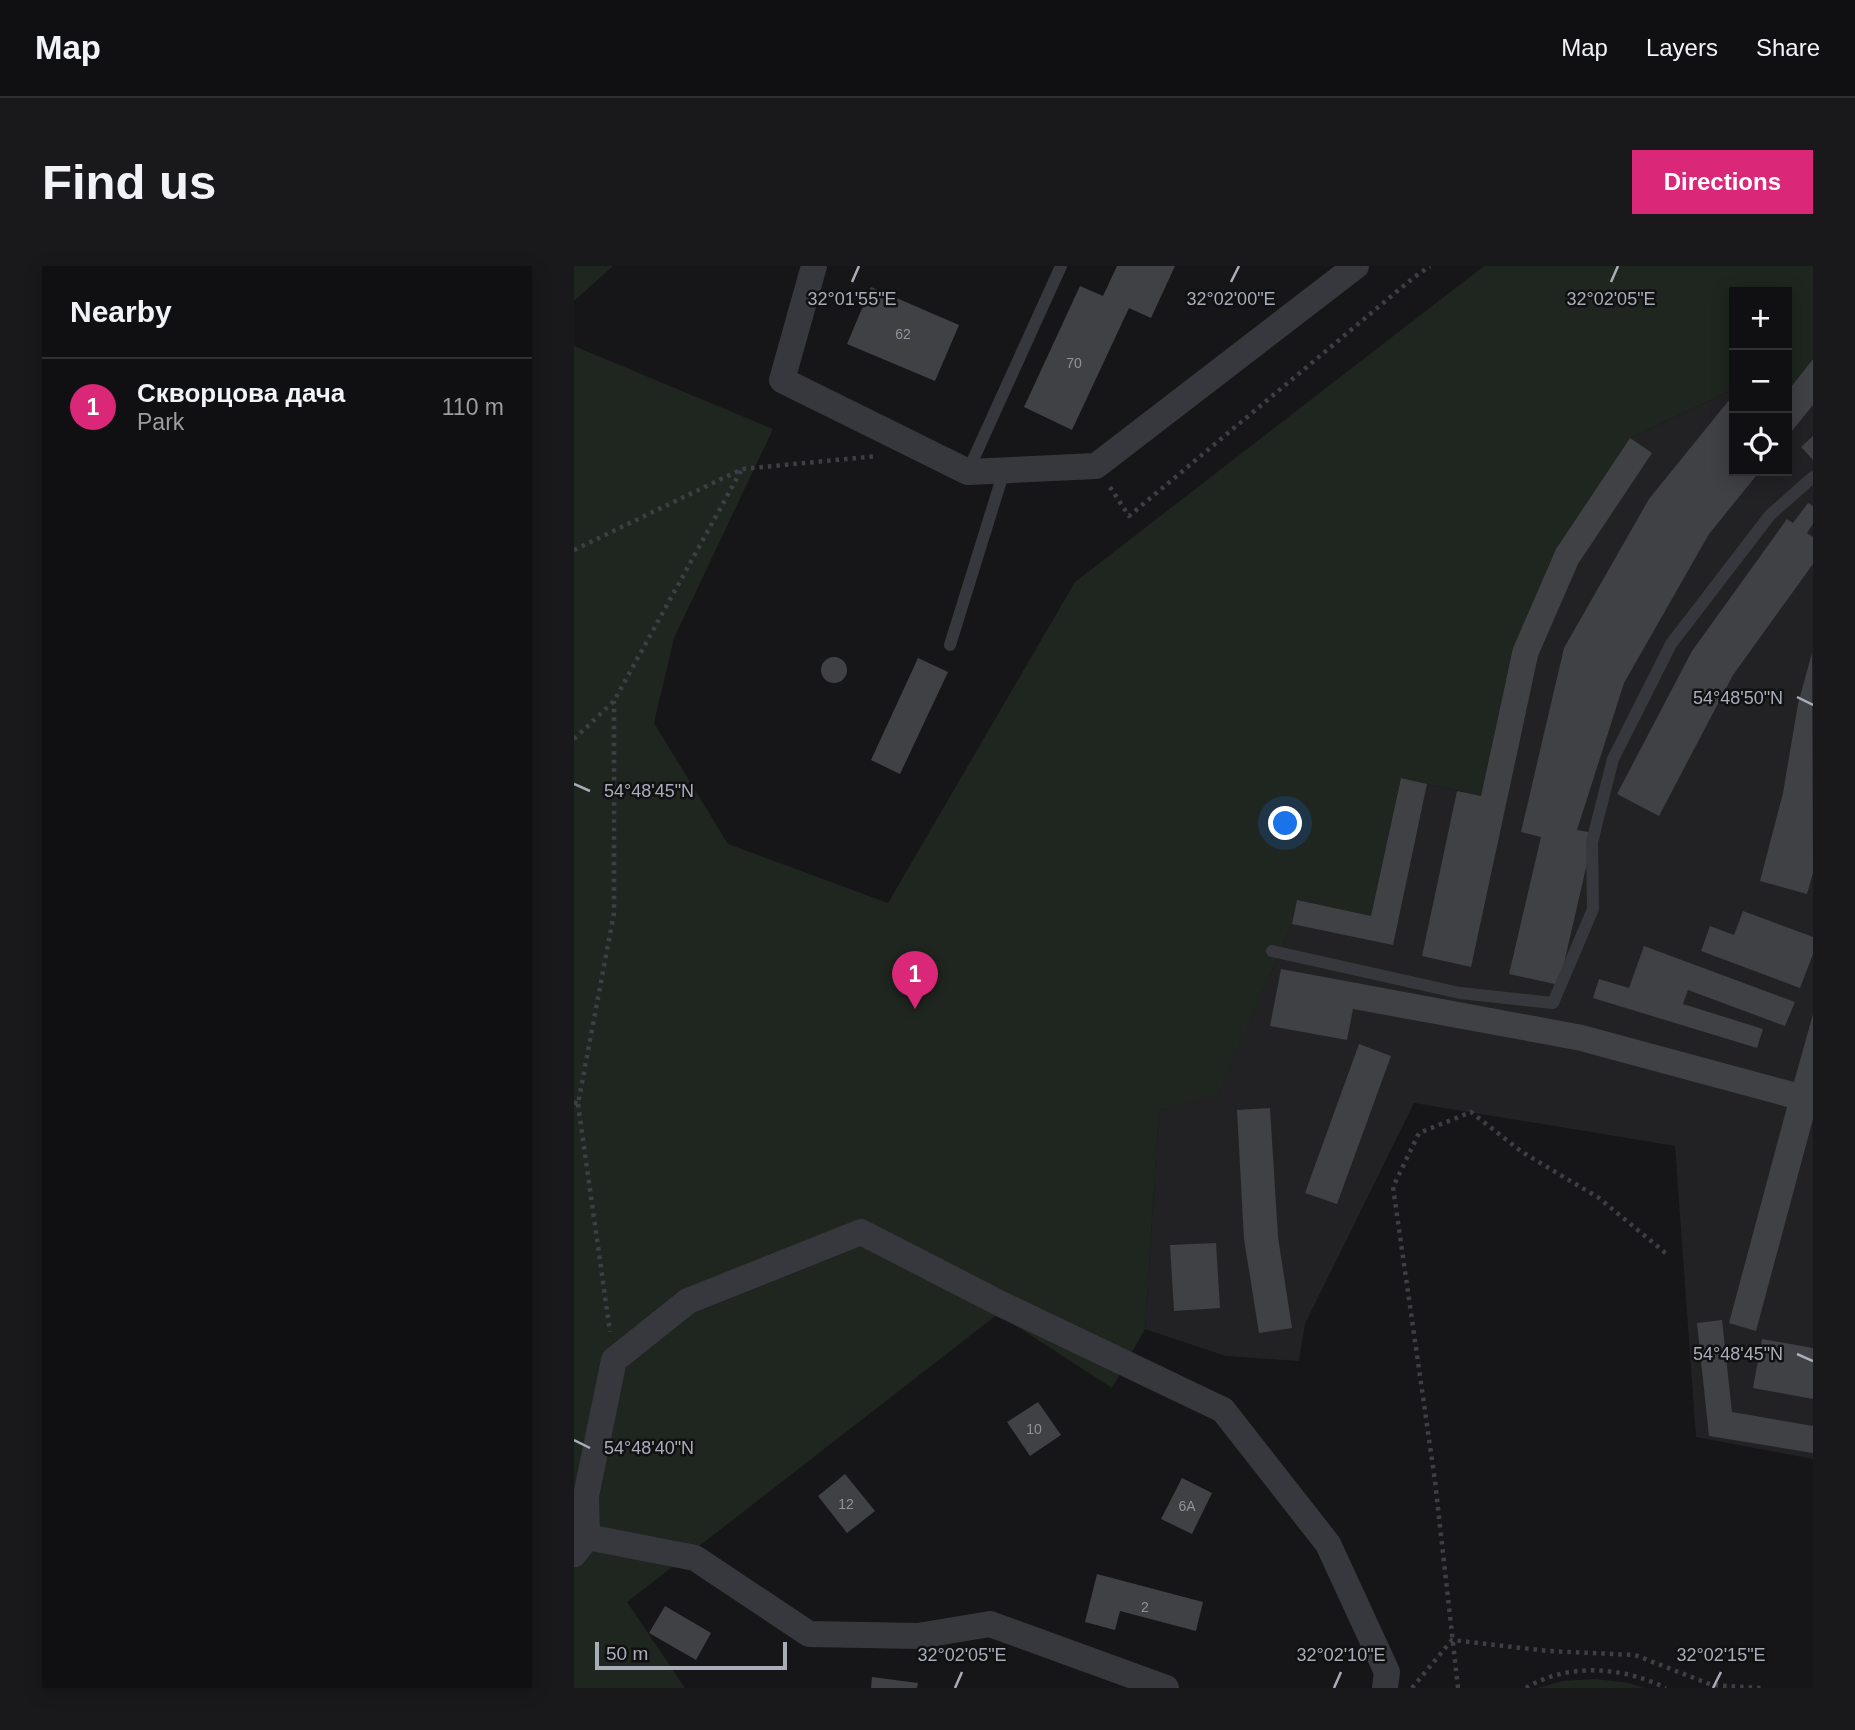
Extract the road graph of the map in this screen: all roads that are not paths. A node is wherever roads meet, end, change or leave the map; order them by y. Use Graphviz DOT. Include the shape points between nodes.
graph roads {
  1 [pos="814,266"];
  2 [pos="1061,266"];
  3 [pos="1356,266"];
  4 [pos="1004,470"];
  5 [pos="968,472"];
  6 [pos="1813,477"];
  7 [pos="950,645"];
  8 [pos="1272,951"];
  9 [pos="581,1546"];
  10 [pos="1166,1688"];
  11 [pos="1385,1688"];
  1 -- 5 [label="street" via="782,380"];
  2 -- 5 [label="lane"];
  3 -- 4 [label="street" via="1096,466"];
  4 -- 5 [label="street"];
  4 -- 7 [label="lane"];
  6 -- 8 [label="lane" via="1770,515 1671,644 1614,759 1592,842 1593,909 1553,1003 1460,993"];
  9 -- 10 [label="street" via="695,1558 808,1634 918,1636 990,1623"];
  9 -- 11 [label="street" via="586,1496 614,1360 688,1301 861,1233 1223,1410 1328,1544 1387,1672"];
}
